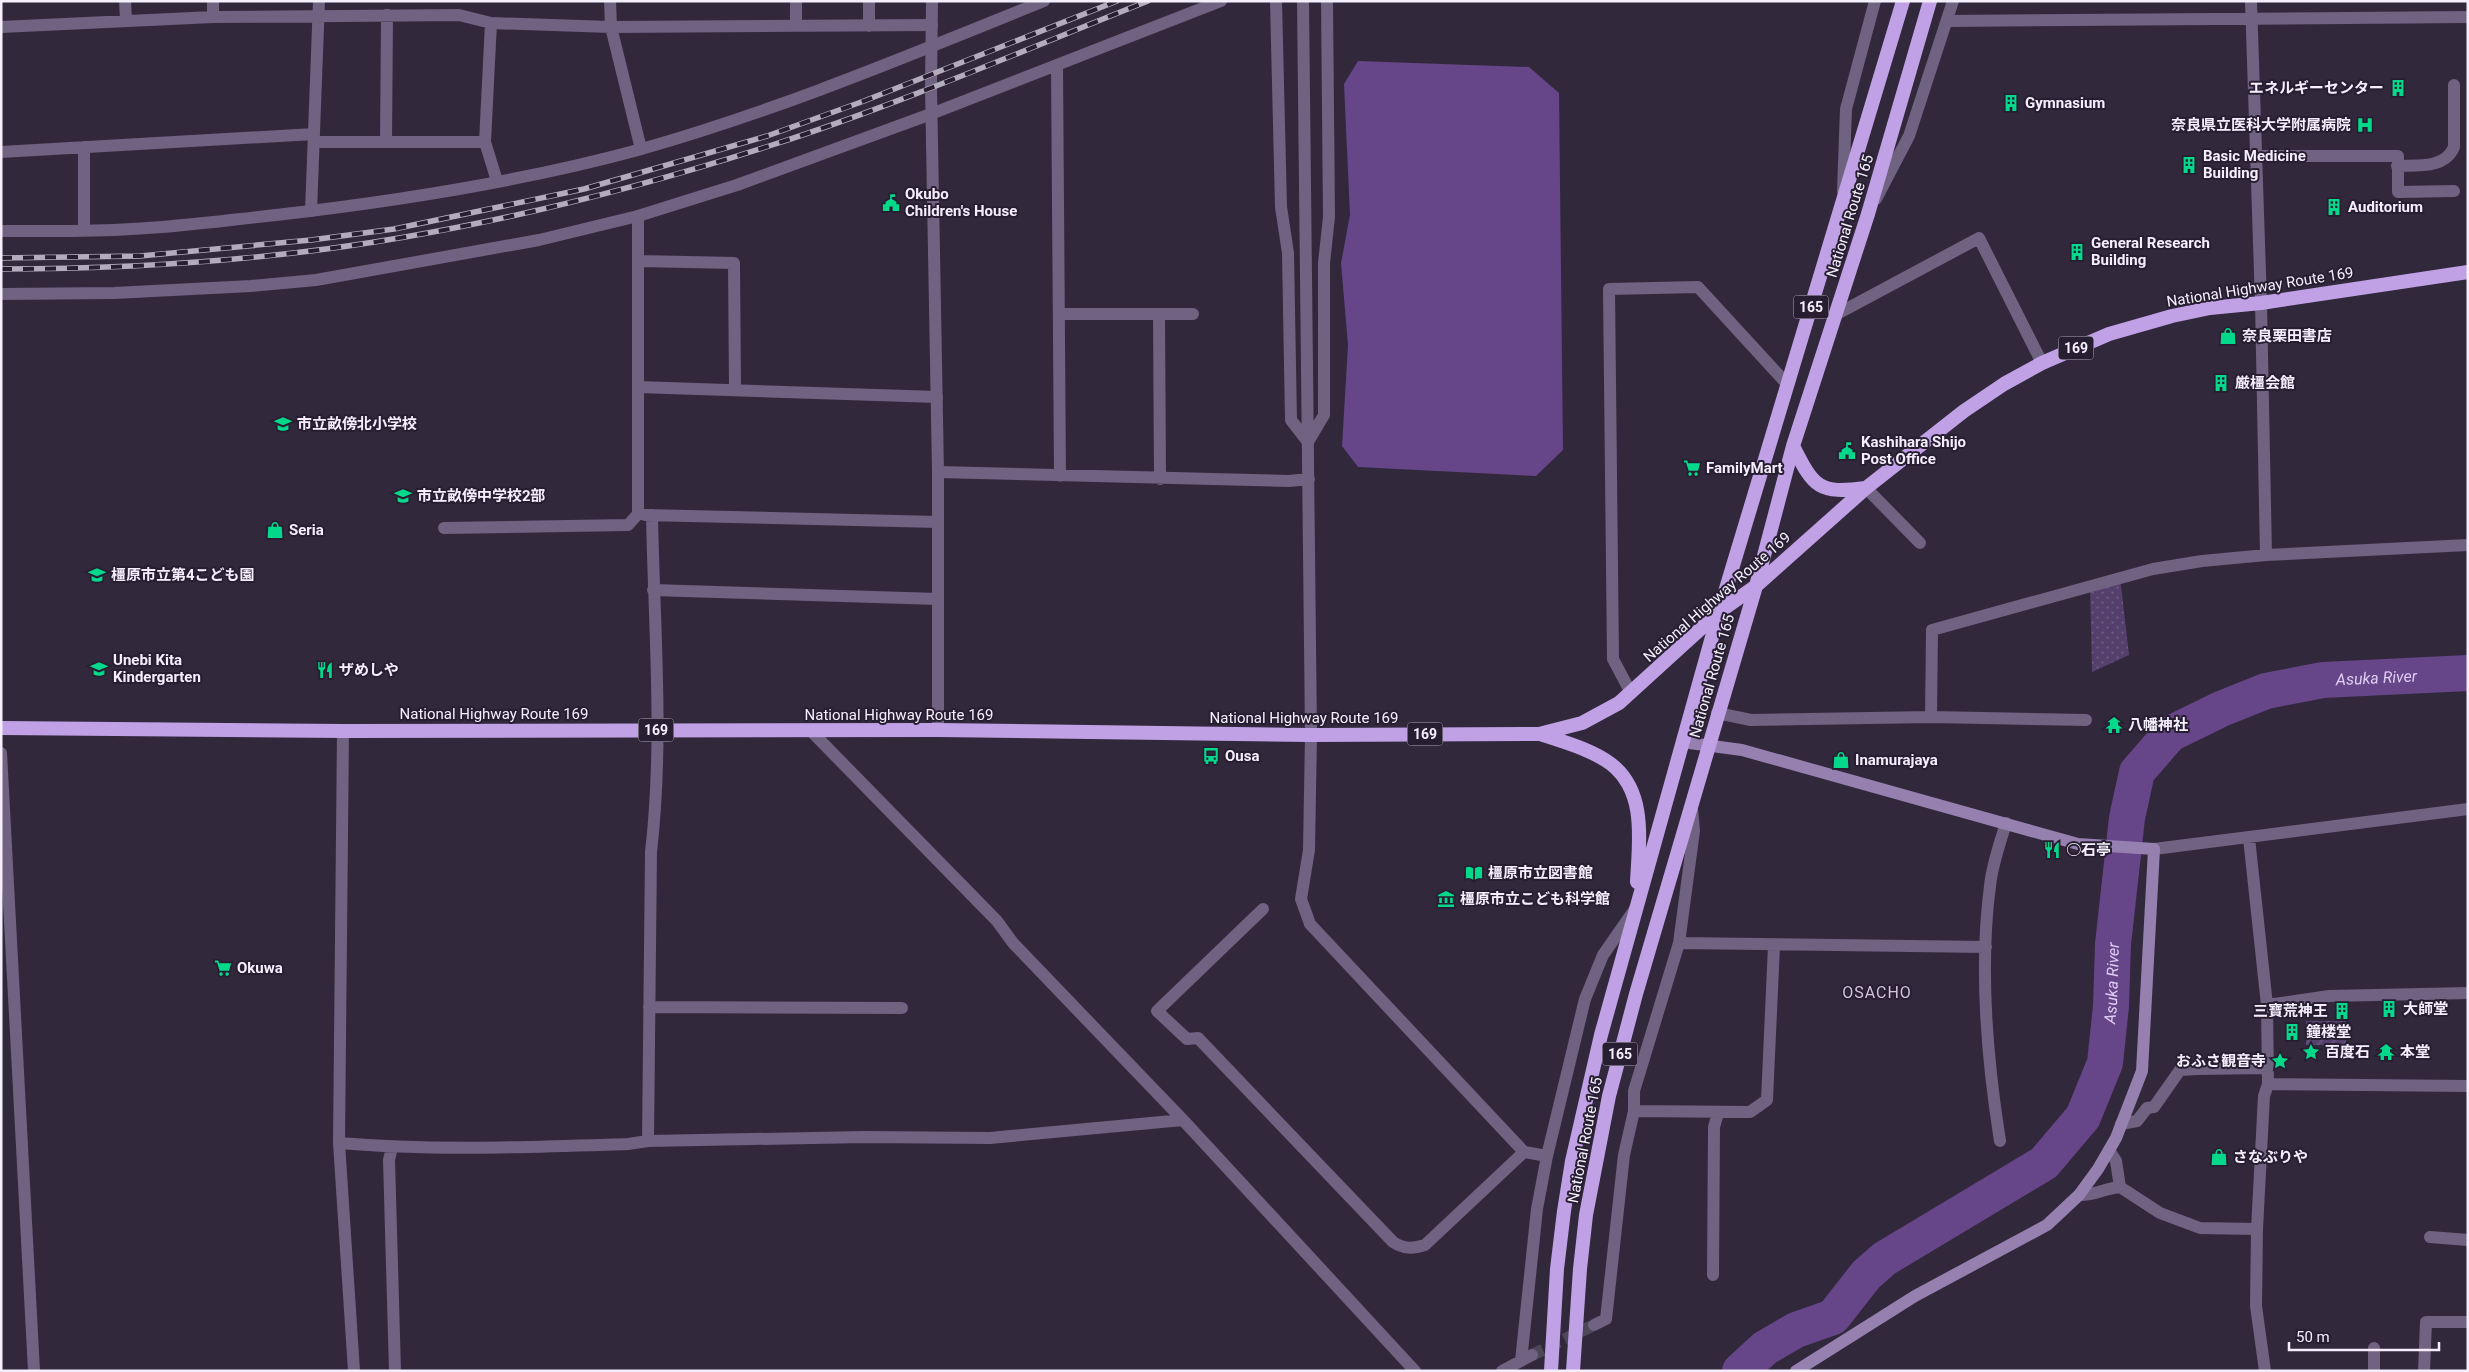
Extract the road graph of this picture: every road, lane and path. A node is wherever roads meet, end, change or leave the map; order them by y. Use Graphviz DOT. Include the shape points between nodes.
graph roads {
  1 [pos="125,1"];
  2 [pos="213,1"];
  3 [pos="319,1"];
  4 [pos="610,1"];
  5 [pos="796,1"];
  6 [pos="869,1"];
  7 [pos="932,1"];
  8 [pos="1044,1"];
  9 [pos="1221,1"];
  10 [pos="1276,1"];
  11 [pos="1303,1"];
  12 [pos="1327,1"];
  13 [pos="1875,1"];
  14 [pos="1903,1"];
  15 [pos="1930,1"];
  16 [pos="1953,1"];
  17 [pos="2252,1"];
  18 [pos="318,15"];
  19 [pos="386,15"];
  20 [pos="213,17"];
  21 [pos="2468,17"];
  22 [pos="2252,19"];
  23 [pos="126,20"];
  24 [pos="1947,21"];
  25 [pos="491,23"];
  26 [pos="796,26"];
  27 [pos="869,26"];
  28 [pos="932,26"];
  29 [pos="1,27"];
  30 [pos="611,27"];
  31 [pos="931,47"];
  32 [pos="1058,66"];
  33 [pos="2454,85"];
  34 [pos="932,114"];
  35 [pos="314,138"];
  36 [pos="386,142"];
  37 [pos="485,142"];
  38 [pos="84,147"];
  39 [pos="641,149"];
  40 [pos="1,152"];
  41 [pos="2256,156"];
  42 [pos="2397,166"];
  43 [pos="497,182"];
  44 [pos="2454,191"];
  45 [pos="1842,206"];
  46 [pos="311,211"];
  47 [pos="1868,214"];
  48 [pos="638,216"];
  49 [pos="84,230"];
  50 [pos="1,232"];
  51 [pos="639,261"];
  52 [pos="2468,272"];
  53 [pos="1,294"];
  54 [pos="2261,302"];
  55 [pos="1060,314"];
  56 [pos="1159,314"];
  57 [pos="1193,314"];
  58 [pos="1836,314"];
  59 [pos="2042,363"];
  60 [pos="1787,384"];
  61 [pos="638,387"];
  62 [pos="735,389"];
  63 [pos="937,397"];
  64 [pos="1308,442"];
  65 [pos="1793,446"];
  66 [pos="938,472"];
  67 [pos="1060,476"];
  68 [pos="1160,478"];
  69 [pos="1308,478"];
  70 [pos="1866,488"];
  71 [pos="638,514"];
  72 [pos="652,515"];
  73 [pos="938,522"];
  74 [pos="444,528"];
  75 [pos="1920,542"];
  76 [pos="2468,545"];
  77 [pos="2266,555"];
  78 [pos="1756,586"];
  79 [pos="653,590"];
  80 [pos="938,599"];
  81 [pos="1719,612"];
  82 [pos="1631,693"];
  83 [pos="1718,713"];
  84 [pos="1931,717"];
  85 [pos="2086,720"];
  86 [pos="1,728"];
  87 [pos="659,730"];
  88 [pos="938,730"];
  89 [pos="343,731"];
  90 [pos="811,731"];
  91 [pos="1539,734"];
  92 [pos="1311,735"];
  93 [pos="1682,742"];
  94 [pos="1708,746"];
  95 [pos="1,752"];
  96 [pos="1691,806"];
  97 [pos="2468,809"];
  98 [pos="2006,823"];
  99 [pos="2249,838"];
  100 [pos="2149,849"];
  101 [pos="1636,908"];
  102 [pos="1264,909"];
  103 [pos="1679,943"];
  104 [pos="1774,946"];
  105 [pos="1986,947"];
  106 [pos="2468,993"];
  107 [pos="2267,1006"];
  108 [pos="649,1007"];
  109 [pos="902,1008"];
  110 [pos="2267,1068"];
  111 [pos="2268,1084"];
  112 [pos="2468,1086"];
  113 [pos="1634,1112"];
  114 [pos="1718,1112"];
  115 [pos="1183,1120"];
  116 [pos="2122,1124"];
  117 [pos="648,1141"];
  118 [pos="2000,1141"];
  119 [pos="339,1143"];
  120 [pos="392,1147"];
  121 [pos="2109,1150"];
  122 [pos="1524,1152"];
  123 [pos="1547,1156"];
  124 [pos="2120,1187"];
  125 [pos="2079,1195"];
  126 [pos="2257,1229"];
  127 [pos="2430,1238"];
  128 [pos="2468,1240"];
  129 [pos="1713,1275"];
  130 [pos="2468,1322"];
  131 [pos="1594,1325"];
  132 [pos="2374,1348"];
  133 [pos="1532,1355"];
  134 [pos="1521,1361"];
  135 [pos="34,1371"];
  136 [pos="354,1371"];
  137 [pos="395,1371"];
  138 [pos="1415,1371"];
  139 [pos="1502,1371"];
  140 [pos="1551,1371"];
  141 [pos="1573,1371"];
  142 [pos="1796,1371"];
  143 [pos="2265,1371"];
  144 [pos="2374,1371"];
  145 [pos="2424,1371"];
  1 -- 23 [label="street"];
  2 -- 20 [label="street"];
  3 -- 18 [label="street"];
  4 -- 30 [label="street"];
  5 -- 26 [label="street"];
  6 -- 27 [label="street"];
  7 -- 28 [label="street"];
  8 -- 31 [label="street"];
  9 -- 32 [label="street"];
  10 -- 64 [label="street" via="1281,207 1288,253 1291,420"];
  11 -- 64 [label="street"];
  12 -- 64 [label="street" via="1330,217 1324,263 1324,415"];
  13 -- 45 [label="street" via="1846,109"];
  14 -- 45 [label="highway, National Route 165 / 165"];
  15 -- 47 [label="highway, National Route 165 / 165"];
  16 -- 24 [label="street"];
  17 -- 22 [label="street"];
  18 -- 19 [label="street"];
  18 -- 20 [label="street"];
  18 -- 35 [label="street"];
  19 -- 25 [label="street" via="458,14"];
  19 -- 36 [label="street"];
  20 -- 23 [label="street"];
  21 -- 22 [label="street"];
  22 -- 24 [label="street"];
  22 -- 41 [label="street"];
  23 -- 29 [label="street"];
  24 -- 47 [label="street" via="1908,136"];
  25 -- 30 [label="street"];
  25 -- 37 [label="street"];
  26 -- 27 [label="street"];
  26 -- 30 [label="street"];
  27 -- 28 [label="street"];
  28 -- 31 [label="street"];
  30 -- 39 [label="street"];
  31 -- 34 [label="street"];
  31 -- 39 [label="street" via="833,86"];
  32 -- 34 [label="street"];
  32 -- 55 [label="street"];
  33 -- 42 [label="street" via="2454,147 2451,155 2436,164"];
  34 -- 48 [label="street" via="737,185"];
  34 -- 63 [label="street"];
  35 -- 36 [label="street"];
  35 -- 38 [label="street"];
  35 -- 46 [label="street"];
  36 -- 37 [label="street"];
  37 -- 43 [label="street"];
  38 -- 40 [label="street"];
  38 -- 49 [label="street"];
  39 -- 43 [label="street"];
  41 -- 42 [label="street" via="2398,156"];
  41 -- 54 [label="street"];
  42 -- 44 [label="street" via="2398,192"];
  43 -- 46 [label="street"];
  45 -- 60 [label="highway, National Route 165 / 165"];
  46 -- 49 [label="street" via="170,226"];
  47 -- 58 [label="highway, National Route 165 / 165"];
  48 -- 51 [label="street"];
  48 -- 53 [label="street" via="539,240 339,277 251,286 114,293"];
  49 -- 50 [label="street"];
  51 -- 61 [label="street"];
  51 -- 62 [label="street" via="734,263"];
  52 -- 54 [label="highway, National Highway Route 169 / 169"];
  54 -- 59 [label="highway, National Highway Route 169 / 169" via="2210,308 2146,322"];
  54 -- 77 [label="street"];
  55 -- 56 [label="street"];
  55 -- 67 [label="street"];
  56 -- 57 [label="street"];
  56 -- 68 [label="street"];
  58 -- 59 [label="street" via="1979,238"];
  58 -- 65 [label="highway, National Route 165 / 165"];
  59 -- 70 [label="highway, National Highway Route 169 / 169" via="1964,411"];
  60 -- 81 [label="highway, National Route 165 / 165"];
  60 -- 82 [label="street" via="1698,287 1609,288 1613,659"];
  61 -- 62 [label="street"];
  61 -- 71 [label="street"];
  62 -- 63 [label="street"];
  63 -- 66 [label="street"];
  64 -- 69 [label="street"];
  65 -- 70 [label="highway" via="1807,473 1821,487 1839,491"];
  65 -- 78 [label="highway, National Route 165 / 165"];
  66 -- 67 [label="street"];
  66 -- 73 [label="street"];
  67 -- 68 [label="street"];
  68 -- 69 [label="street" via="1289,481"];
  69 -- 92 [label="street"];
  70 -- 75 [label="street"];
  70 -- 78 [label="highway, National Highway Route 169 / 169"];
  71 -- 72 [label="street"];
  71 -- 74 [label="street" via="628,525"];
  72 -- 73 [label="street"];
  72 -- 79 [label="street"];
  73 -- 80 [label="street"];
  76 -- 77 [label="street"];
  77 -- 84 [label="street" via="2153,569 1932,630"];
  78 -- 81 [label="highway, National Highway Route 169 / 169"];
  78 -- 83 [label="highway, National Route 165 / 165"];
  79 -- 80 [label="street"];
  79 -- 87 [label="street"];
  80 -- 88 [label="street"];
  81 -- 82 [label="highway, National Highway Route 169 / 169"];
  81 -- 93 [label="highway, National Route 165 / 165"];
  82 -- 91 [label="highway, National Highway Route 169 / 169" via="1582,724"];
  83 -- 84 [label="street" via="1751,720"];
  83 -- 94 [label="highway, National Route 165 / 165"];
  84 -- 85 [label="street"];
  86 -- 89 [label="highway, National Highway Route 169 / 169"];
  87 -- 89 [label="highway, National Highway Route 169 / 169"];
  87 -- 90 [label="highway, National Highway Route 169 / 169"];
  87 -- 108 [label="street" via="651,852"];
  88 -- 90 [label="highway, National Highway Route 169 / 169"];
  88 -- 92 [label="highway, National Highway Route 169 / 169"];
  89 -- 119 [label="street"];
  90 -- 115 [label="street" via="998,921 1013,943"];
  91 -- 92 [label="highway, National Highway Route 169 / 169"];
  91 -- 101 [label="highway" via="1594,754 1610,763 1627,781 1640,827"];
  92 -- 122 [label="street" via="1308,850 1301,899 1310,924"];
  93 -- 94 [label="main road"];
  93 -- 101 [label="highway, National Route 165 / 165"];
  94 -- 96 [label="highway, National Route 165 / 165"];
  94 -- 98 [label="main road" via="1742,750"];
  95 -- 135 [label="street"];
  96 -- 103 [label="street" via="1694,830"];
  96 -- 141 [label="highway, National Route 165 / 165" via="1636,994 1594,1165 1580,1269"];
  97 -- 99 [label="street"];
  98 -- 100 [label="main road" via="2078,844"];
  98 -- 105 [label="street" via="1990,885"];
  99 -- 100 [label="street"];
  99 -- 107 [label="street"];
  100 -- 116 [label="main road" via="2144,1053 2142,1071"];
  101 -- 123 [label="street" via="1603,955 1585,999"];
  101 -- 140 [label="highway, National Route 165 / 165" via="1572,1161 1557,1269"];
  102 -- 122 [label="street" via="1157,1011 1187,1039 1198,1038 1393,1242 1403,1248 1425,1245"];
  103 -- 104 [label="street"];
  103 -- 113 [label="street" via="1634,1091"];
  104 -- 105 [label="street"];
  104 -- 114 [label="street" via="1767,1100 1750,1112"];
  105 -- 118 [label="street" via="1989,1073"];
  106 -- 107 [label="street" via="2329,996"];
  107 -- 110 [label="street"];
  108 -- 109 [label="street"];
  108 -- 117 [label="street"];
  110 -- 111 [label="street"];
  110 -- 116 [label="street" via="2180,1070 2154,1107 2147,1108 2137,1120"];
  111 -- 112 [label="street"];
  111 -- 126 [label="street" via="2264,1096"];
  113 -- 114 [label="street"];
  113 -- 131 [label="street" via="1623,1164 1606,1319"];
  114 -- 129 [label="street" via="1714,1127"];
  115 -- 117 [label="street" via="990,1138"];
  115 -- 138 [label="street"];
  116 -- 121 [label="main road"];
  117 -- 120 [label="street" via="515,1147"];
  119 -- 120 [label="street"];
  119 -- 136 [label="street"];
  120 -- 137 [label="street" via="389,1160"];
  121 -- 124 [label="street" via="2116,1161"];
  121 -- 125 [label="main road"];
  122 -- 123 [label="street"];
  123 -- 134 [label="street" via="1537,1209"];
  124 -- 125 [label="street" via="2089,1196"];
  124 -- 126 [label="street" via="2160,1213 2200,1228"];
  125 -- 142 [label="main road" via="2047,1225 2031,1235 1915,1296"];
  126 -- 143 [label="street" via="2256,1306"];
  127 -- 128 [label="street"];
  130 -- 145 [label="street" via="2426,1322"];
  132 -- 144 [label="street"];
  133 -- 134 [label="street"];
  134 -- 139 [label="street"];
}
